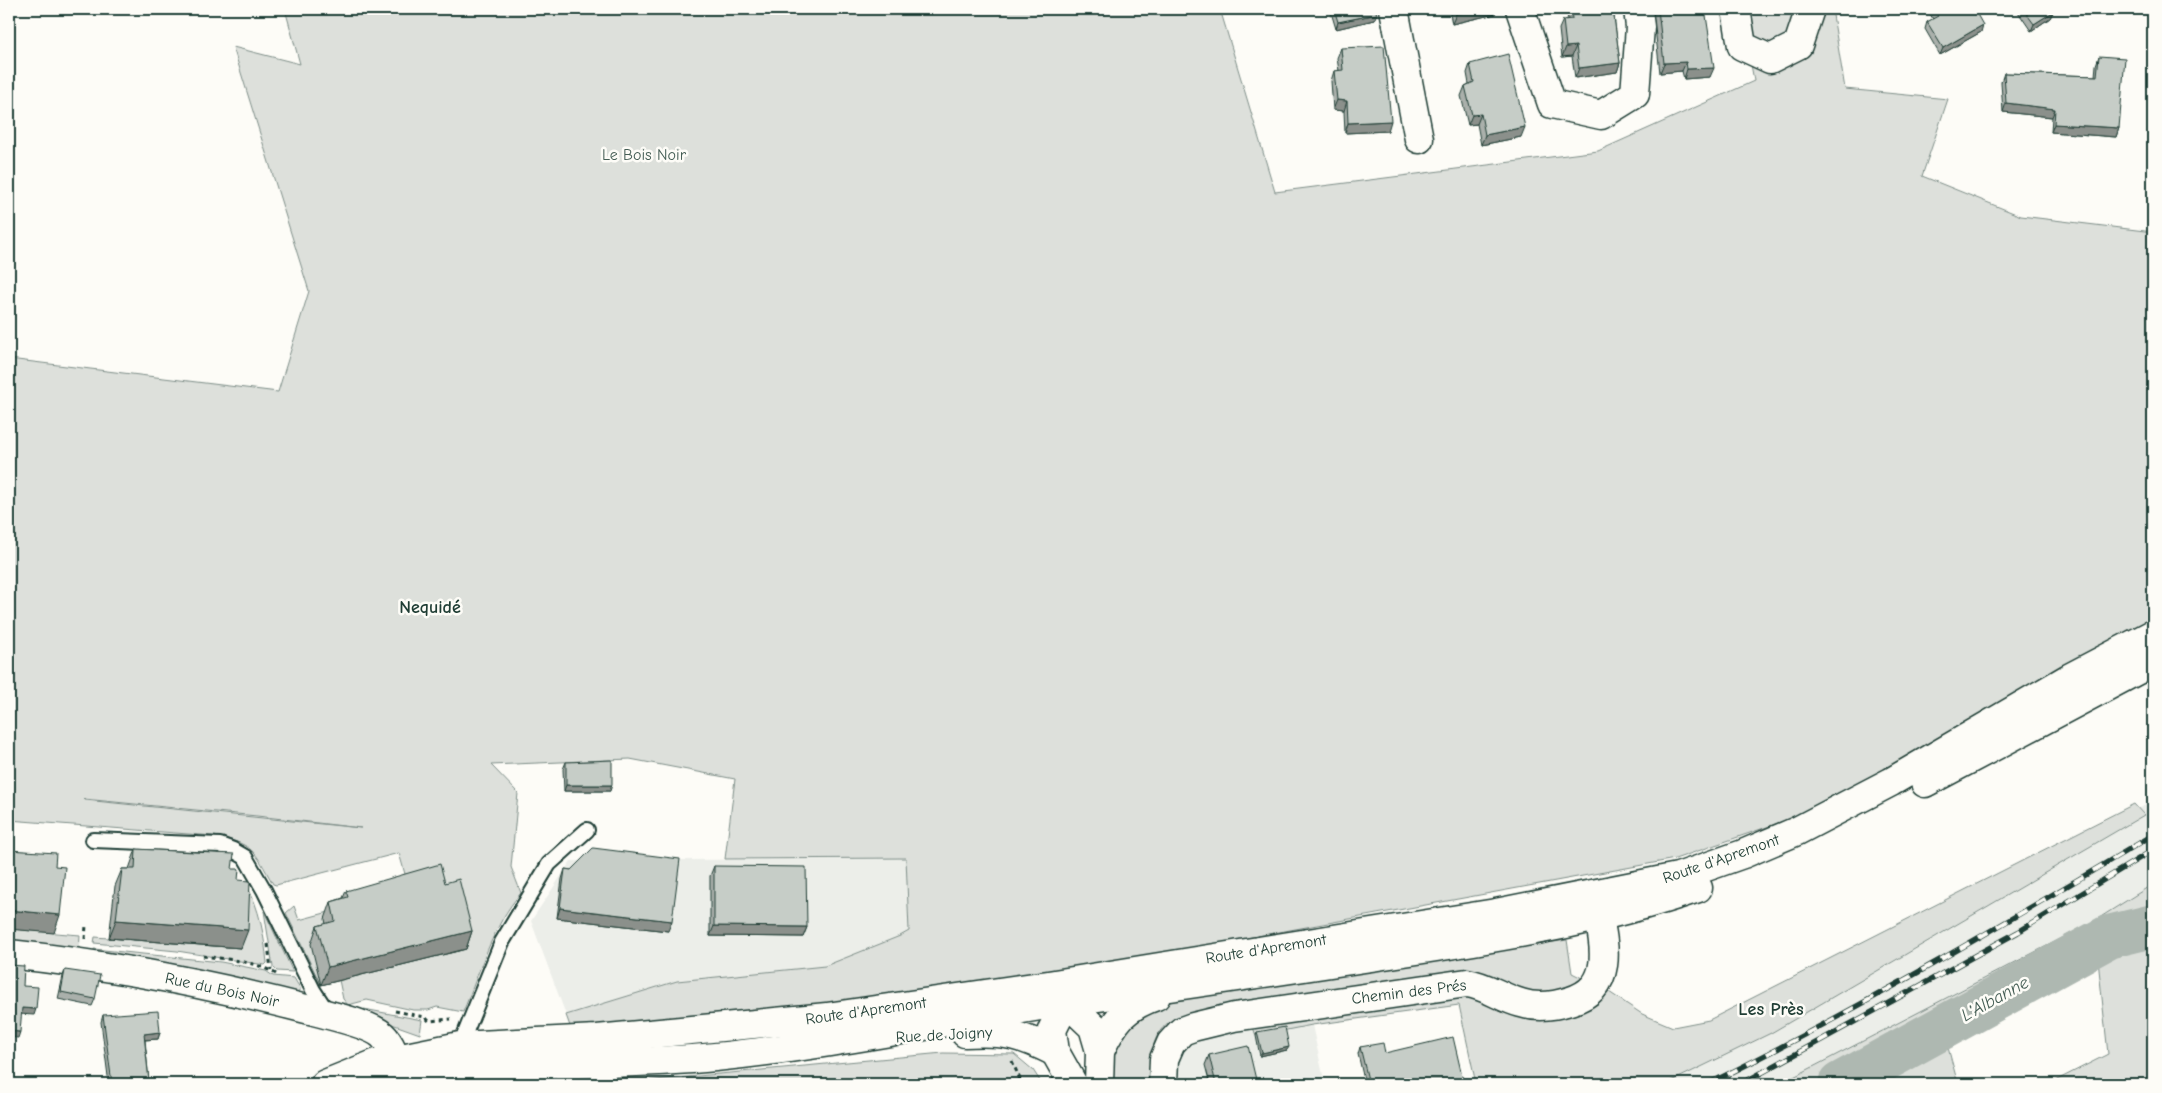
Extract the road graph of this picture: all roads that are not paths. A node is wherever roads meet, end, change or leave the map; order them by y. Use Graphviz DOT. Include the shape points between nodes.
graph roads {
  1 [pos="1394,9"];
  2 [pos="1520,9"];
  3 [pos="1638,9"];
  4 [pos="1736,9"];
  5 [pos="1810,9"];
  6 [pos="1419,139"];
  7 [pos="2153,634"];
  8 [pos="2153,662"];
  9 [pos="2116,668"];
  10 [pos="588,830"];
  11 [pos="93,840"];
  12 [pos="1596,907"];
  13 [pos="9,954"];
  14 [pos="1188,984"];
  15 [pos="1064,988"];
  16 [pos="330,1015"];
  17 [pos="829,1043"];
  18 [pos="460,1046"];
  19 [pos="1100,1051"];
  20 [pos="1055,1052"];
  21 [pos="394,1074"];
  22 [pos="325,1084"];
  23 [pos="1073,1084"];
  24 [pos="1099,1084"];
  25 [pos="1163,1084"];
  1 -- 6 [label="main road"];
  2 -- 3 [label="main road" via="1552,104 1601,115 1635,94 1640,27"];
  4 -- 5 [label="main road" via="1742,46 1770,60 1798,45"];
  7 -- 9 [label="main road, Route d'Apremont"];
  8 -- 9 [label="main road, Route d'Apremont"];
  9 -- 12 [label="main road, Route d'Apremont" via="2069,678 1891,782 1797,831"];
  10 -- 18 [label="lane" via="550,864 502,942"];
  11 -- 16 [label="lane" via="220,846 244,857 264,890 313,990"];
  12 -- 14 [label="main road, Route d'Apremont" via="1496,938"];
  12 -- 15 [label="main road, Route d'Apremont" via="1486,914"];
  12 -- 25 [label="main road, Chemin des Prés" via="1604,955 1603,972 1594,988 1579,998 1536,1007 1518,1003 1479,984 1467,983 1234,1017 1182,1031 1170,1043 1164,1059"];
  13 -- 16 [label="main road, Rue du Bois Noir" via="103,965"];
  14 -- 15 [label="main road, Route d'Apremont"];
  14 -- 19 [label="main road" via="1136,1003 1112,1024"];
  15 -- 17 [label="main road, Route d'Apremont"];
  15 -- 18 [label="main road, Route d'Apremont" via="827,1017 597,1039"];
  15 -- 19 [label="main road" via="1093,1027"];
  15 -- 20 [label="main road" via="1052,1030"];
  16 -- 21 [label="main road, Rue du Bois Noir" via="382,1035"];
  17 -- 20 [label="main road, Rue de Joigny" via="998,1031 1028,1038"];
  17 -- 21 [label="main road, Route d'Apremont" via="713,1057"];
  18 -- 21 [label="main road, Route d'Apremont"];
  19 -- 24 [label="main road"];
  20 -- 23 [label="main road"];
  21 -- 22 [label="main road, Route d'Apremont" via="377,1063"];
}
